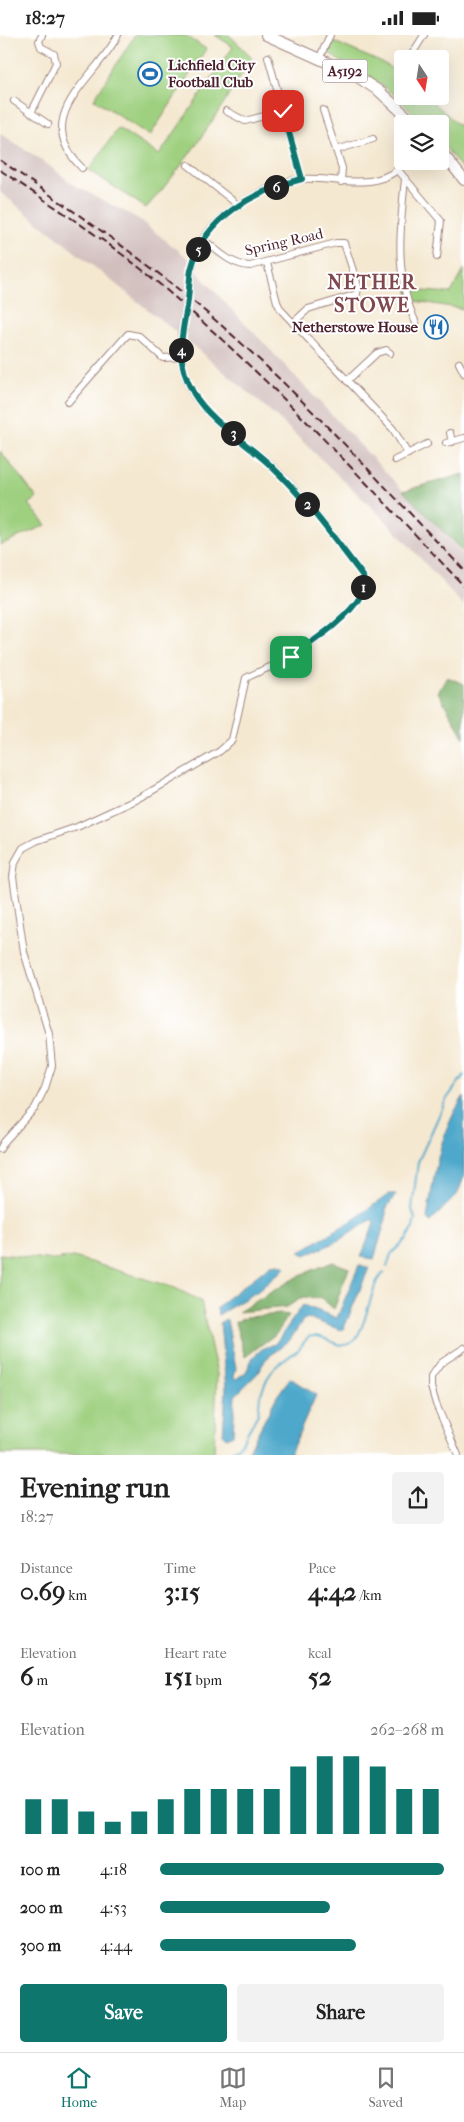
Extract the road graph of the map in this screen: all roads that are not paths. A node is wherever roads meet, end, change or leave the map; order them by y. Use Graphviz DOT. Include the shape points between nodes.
graph roads {
  1 [pos="42,35"];
  2 [pos="118,35"];
  3 [pos="266,35"];
  4 [pos="330,35"];
  5 [pos="424,35"];
  6 [pos="415,50"];
  7 [pos="268,57"];
  8 [pos="319,59"];
  9 [pos="14,101"];
  10 [pos="226,111"];
  11 [pos="283,111"];
  12 [pos="323,111"];
  13 [pos="31,113"];
  14 [pos="405,115"];
  15 [pos="48,124"];
  16 [pos="373,139"];
  17 [pos="336,150"];
  18 [pos="449,161"];
  19 [pos="188,165"];
  20 [pos="82,168"];
  21 [pos="398,170"];
  22 [pos="302,179"];
  23 [pos="405,179"];
  24 [pos="464,180"];
  25 [pos="341,182"];
  26 [pos="238,205"];
  27 [pos="203,239"];
  28 [pos="437,257"];
  29 [pos="267,263"];
  30 [pos="292,323"];
  31 [pos="416,323"];
  32 [pos="390,353"];
  33 [pos="181,357"];
  34 [pos="460,363"];
  35 [pos="464,373"];
  36 [pos="347,381"];
  37 [pos="68,402"];
  38 [pos="450,433"];
  39 [pos="464,438"];
  40 [pos="427,443"];
  41 [pos="408,454"];
  42 [pos="395,460"];
  43 [pos="0,1149"];
  44 [pos="464,1348"];
  45 [pos="458,1455"];
  1 -- 13 [label="street" via="41,47 54,54 56,63"];
  2 -- 20 [label="street" via="64,112 61,125 64,141 70,157"];
  3 -- 8 [label="highway, A5192"];
  4 -- 8 [label="street"];
  5 -- 6 [label="street"];
  7 -- 11 [label="street"];
  8 -- 14 [label="highway, A5192" via="353,74 379,91"];
  9 -- 13 [label="street"];
  10 -- 11 [label="street" via="245,121"];
  11 -- 22 [label="street"];
  12 -- 17 [label="street"];
  13 -- 15 [label="street"];
  16 -- 17 [label="street"];
  17 -- 25 [label="street" via="342,168"];
  18 -- 24 [label="highway"];
  19 -- 26 [label="street"];
  21 -- 23 [label="street"];
  21 -- 25 [label="street" via="375,181"];
  22 -- 25 [label="street"];
  22 -- 26 [label="street" via="268,190"];
  23 -- 28 [label="street" via="441,221"];
  23 -- 31 [label="street" via="399,246 408,306"];
  26 -- 27 [label="street"];
  27 -- 29 [label="street, Spring Road" via="241,266"];
  27 -- 33 [label="street, bridge" via="191,271 181,335"];
  29 -- 30 [label="street" via="277,302"];
  29 -- 30 [label="street, Spring Road" via="336,243 344,243 348,249 358,286 357,294 308,309"];
  30 -- 36 [label="street"];
  32 -- 36 [label="street" via="386,350 377,353"];
  33 -- 37 [label="street" via="163,358 139,336 128,334"];
  33 -- 43 [label="street" via="183,374 195,396 208,413 272,467 312,508 363,576 362,594 311,643 291,657 246,678 232,740 220,751 138,799 23,848 15,862 12,877 24,952 49,1034 52,1066 35,1108"];
  34 -- 35 [label="street"];
  36 -- 41 [label="street" via="393,429"];
  38 -- 39 [label="street" via="449,443"];
  40 -- 41 [label="street"];
  41 -- 42 [label="street"];
  44 -- 45 [label="street" via="441,1363 431,1377 436,1404"];
}
